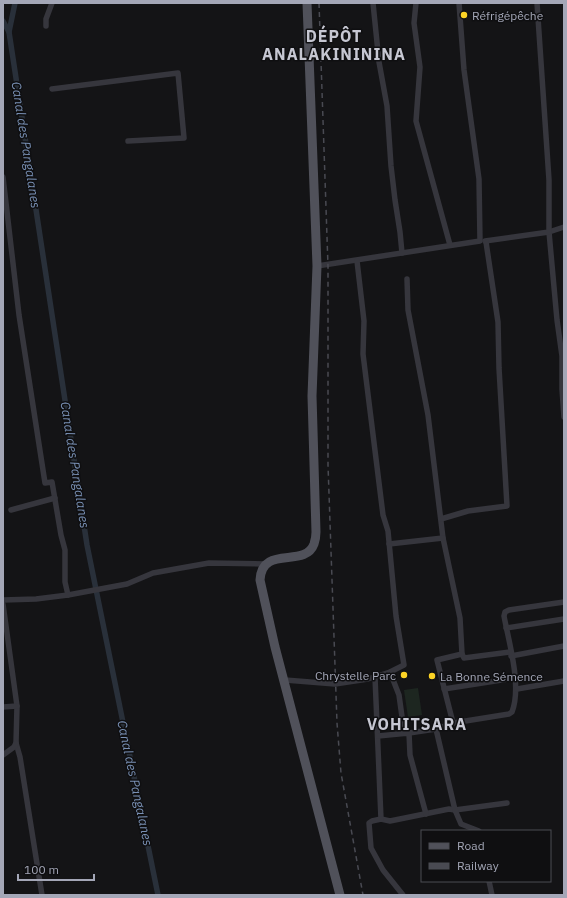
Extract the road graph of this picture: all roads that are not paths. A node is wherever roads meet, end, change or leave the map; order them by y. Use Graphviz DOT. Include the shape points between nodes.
graph roads {
  1 [pos="52,3"];
  2 [pos="307,3"];
  3 [pos="373,3"];
  4 [pos="416,3"];
  5 [pos="459,3"];
  6 [pos="537,3"];
  7 [pos="46,26"];
  8 [pos="52,89"];
  9 [pos="128,141"];
  10 [pos="3,177"];
  11 [pos="564,227"];
  12 [pos="549,232"];
  13 [pos="483,241"];
  14 [pos="450,245"];
  15 [pos="402,253"];
  16 [pos="357,261"];
  17 [pos="317,266"];
  18 [pos="407,279"];
  19 [pos="564,417"];
  20 [pos="54,498"];
  21 [pos="11,510"];
  22 [pos="441,519"];
  23 [pos="444,538"];
  24 [pos="389,544"];
  25 [pos="265,564"];
  26 [pos="68,595"];
  27 [pos="3,600"];
  28 [pos="564,602"];
  29 [pos="3,604"];
  30 [pos="564,618"];
  31 [pos="506,628"];
  32 [pos="564,646"];
  33 [pos="462,654"];
  34 [pos="511,654"];
  35 [pos="390,672"];
  36 [pos="375,677"];
  37 [pos="515,678"];
  38 [pos="285,680"];
  39 [pos="564,681"];
  40 [pos="444,688"];
  41 [pos="517,689"];
  42 [pos="17,706"];
  43 [pos="3,707"];
  44 [pos="453,723"];
  45 [pos="436,729"];
  46 [pos="409,733"];
  47 [pos="378,736"];
  48 [pos="16,743"];
  49 [pos="3,755"];
  50 [pos="506,803"];
  51 [pos="455,810"];
  52 [pos="426,814"];
  53 [pos="381,819"];
  54 [pos="476,830"];
  55 [pos="489,882"];
  56 [pos="42,895"];
  57 [pos="340,895"];
  58 [pos="403,895"];
  59 [pos="492,895"];
  1 -- 7 [label="street"];
  2 -- 17 [label="main road"];
  3 -- 15 [label="street" via="379,62 387,106 391,166"];
  4 -- 14 [label="street" via="414,23 420,67 416,121"];
  5 -- 13 [label="street" via="464,70 479,178"];
  6 -- 12 [label="street" via="549,180"];
  8 -- 9 [label="street" via="178,73 184,138"];
  10 -- 20 [label="street" via="19,315 45,483 52,482"];
  11 -- 12 [label="street"];
  12 -- 13 [label="street"];
  12 -- 19 [label="street" via="562,356"];
  13 -- 14 [label="street"];
  13 -- 22 [label="street" via="498,322 507,506 468,511"];
  14 -- 15 [label="street"];
  15 -- 16 [label="street"];
  16 -- 17 [label="street"];
  16 -- 24 [label="street" via="364,321 363,354"];
  17 -- 25 [label="main road" via="312,396 316,532 314,545 302,555"];
  18 -- 22 [label="street" via="408,310 428,415"];
  20 -- 21 [label="street"];
  20 -- 26 [label="street" via="65,550 65,582"];
  22 -- 23 [label="street"];
  23 -- 24 [label="street"];
  23 -- 33 [label="street" via="460,618"];
  24 -- 35 [label="street" via="404,665"];
  25 -- 26 [label="street" via="209,564 154,573 127,584"];
  25 -- 38 [label="main road" via="260,572 260,580"];
  26 -- 27 [label="street"];
  28 -- 31 [label="street" via="509,610 504,616"];
  29 -- 42 [label="street"];
  30 -- 31 [label="street"];
  31 -- 34 [label="street"];
  32 -- 34 [label="street"];
  33 -- 34 [label="street" via="464,658"];
  33 -- 40 [label="street" via="437,660"];
  34 -- 37 [label="street"];
  35 -- 36 [label="street"];
  35 -- 46 [label="street" via="399,695 403,724"];
  36 -- 38 [label="street" via="332,684"];
  36 -- 47 [label="street"];
  37 -- 40 [label="street"];
  37 -- 41 [label="street"];
  38 -- 57 [label="main road"];
  39 -- 41 [label="street"];
  40 -- 44 [label="street"];
  41 -- 44 [label="street" via="512,712 509,714"];
  42 -- 43 [label="street"];
  42 -- 48 [label="street"];
  44 -- 45 [label="street"];
  45 -- 46 [label="street"];
  45 -- 51 [label="street"];
  46 -- 47 [label="street"];
  46 -- 52 [label="street" via="410,755"];
  47 -- 53 [label="street"];
  48 -- 49 [label="street"];
  48 -- 56 [label="street"];
  50 -- 51 [label="street"];
  51 -- 52 [label="street"];
  51 -- 54 [label="street" via="461,824"];
  52 -- 53 [label="street" via="390,821"];
  53 -- 58 [label="street" via="369,822 371,848 383,870"];
  55 -- 59 [label="street"];
}
